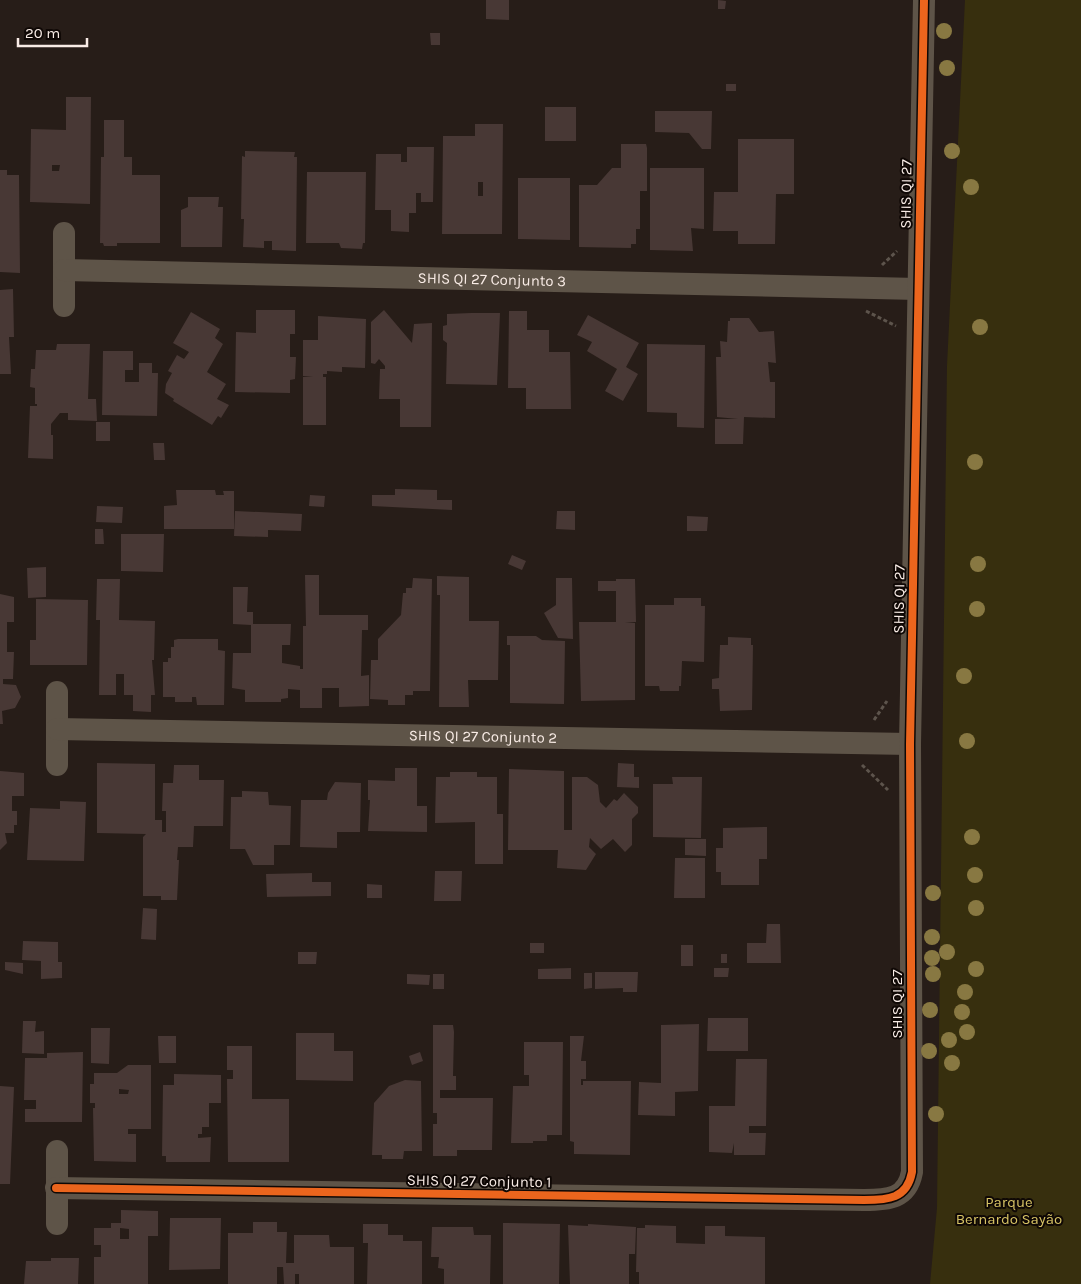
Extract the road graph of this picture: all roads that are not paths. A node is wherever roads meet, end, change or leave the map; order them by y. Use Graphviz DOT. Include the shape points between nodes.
graph roads {
  1 [pos="924,0"];
  2 [pos="64,233"];
  3 [pos="64,270"];
  4 [pos="918,289"];
  5 [pos="64,306"];
  6 [pos="57,692"];
  7 [pos="57,729"];
  8 [pos="910,744"];
  9 [pos="57,765"];
  10 [pos="56,1152"];
  11 [pos="56,1188"];
  12 [pos="900,1196"];
  13 [pos="57,1224"];
  1 -- 4 [label="street, SHIS QI 27"];
  2 -- 3 [label="street"];
  3 -- 4 [label="street, SHIS QI 27 Conjunto 3"];
  3 -- 5 [label="street"];
  4 -- 8 [label="street, SHIS QI 27"];
  6 -- 7 [label="street"];
  7 -- 8 [label="street, SHIS QI 27 Conjunto 2"];
  7 -- 9 [label="street"];
  8 -- 12 [label="street, SHIS QI 27" via="912,1172"];
  10 -- 11 [label="street"];
  11 -- 12 [label="street, SHIS QI 27 Conjunto 1" via="864,1200"];
  11 -- 13 [label="street"];
}
